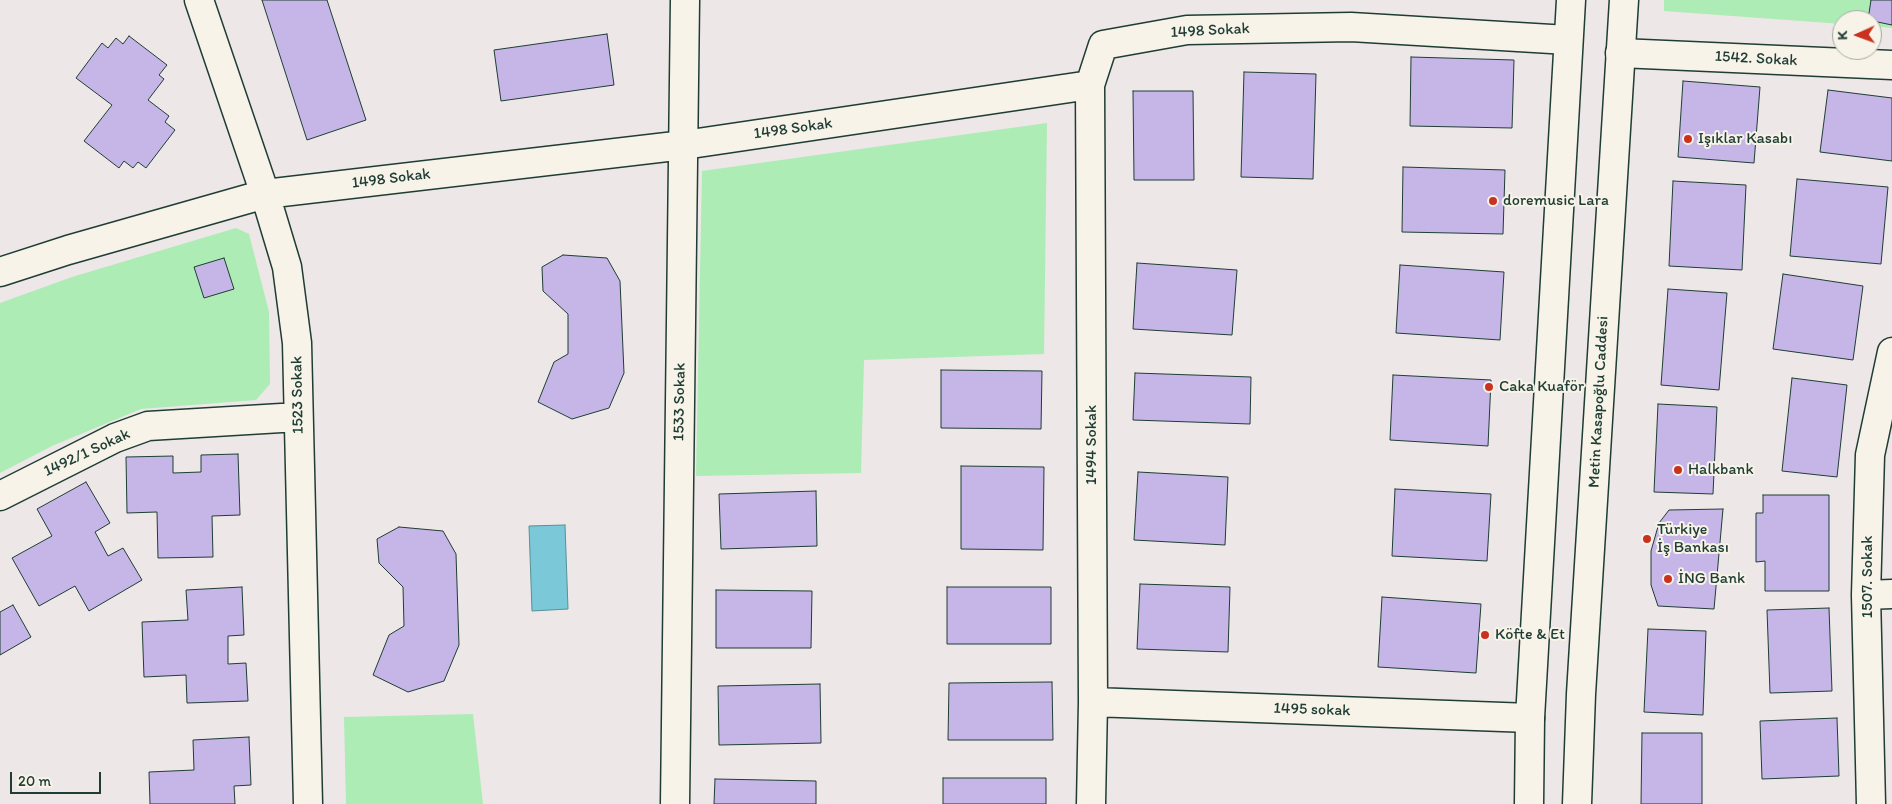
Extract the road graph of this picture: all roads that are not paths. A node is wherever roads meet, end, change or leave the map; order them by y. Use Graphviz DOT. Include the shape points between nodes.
graph roads {
  1 [pos="200,0"];
  2 [pos="685,0"];
  3 [pos="1571,0"];
  4 [pos="1624,0"];
  5 [pos="1568,40"];
  6 [pos="1620,53"];
  7 [pos="1892,66"];
  8 [pos="1090,85"];
  9 [pos="684,145"];
  10 [pos="265,194"];
  11 [pos="0,272"];
  12 [pos="1892,352"];
  13 [pos="298,417"];
  14 [pos="0,496"];
  15 [pos="1879,594"];
  16 [pos="1093,702"];
  17 [pos="1530,718"];
  18 [pos="308,804"];
  19 [pos="675,804"];
  20 [pos="1091,804"];
  21 [pos="1529,804"];
  22 [pos="1577,804"];
  23 [pos="1871,804"];
  1 -- 10 [label="street, 1523 Sokak"];
  2 -- 9 [label="street, 1533 Sokak"];
  3 -- 5 [label="street"];
  4 -- 6 [label="street, Metin Kasapoğlu Caddesi"];
  5 -- 8 [label="street, 1498 Sokak" via="1351,27 1187,30 1103,45"];
  5 -- 17 [label="street"];
  6 -- 7 [label="street, 1542. Sokak"];
  6 -- 22 [label="street, Metin Kasapoğlu Caddesi"];
  8 -- 9 [label="street, 1498 Sokak"];
  8 -- 16 [label="street, 1494 Sokak"];
  9 -- 10 [label="street, 1498 Sokak"];
  9 -- 19 [label="street, 1533 Sokak"];
  10 -- 11 [label="street, 1498 Sokak"];
  10 -- 13 [label="street, 1523 Sokak" via="288,267 297,343"];
  12 -- 15 [label="street, 1507. Sokak" via="1870,455"];
  13 -- 14 [label="street, 1492/1 Sokak" via="148,426 115,438"];
  13 -- 18 [label="street, 1523 Sokak"];
  15 -- 23 [label="street, 1507. Sokak"];
  16 -- 17 [label="street, 1495 sokak"];
  16 -- 20 [label="street, 1494 Sokak"];
  17 -- 21 [label="street"];
}
